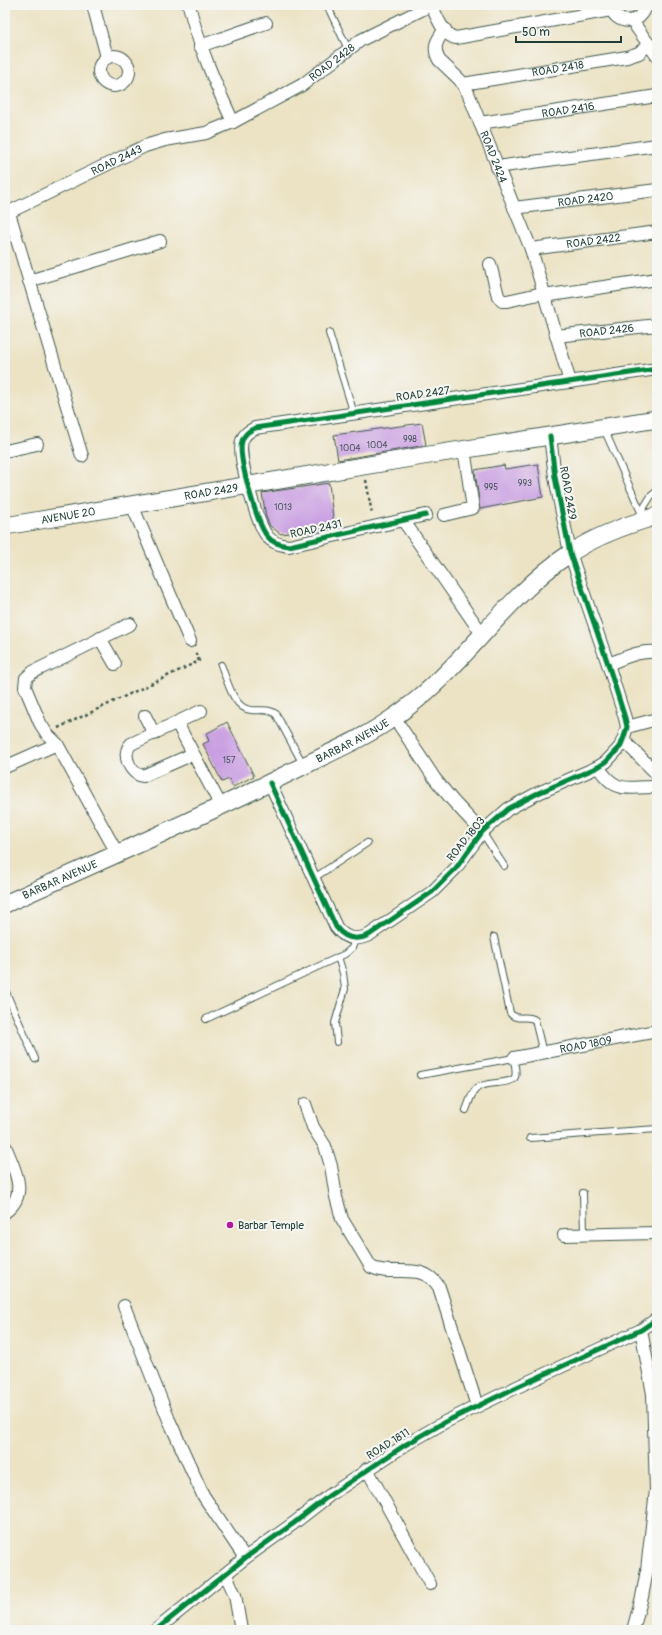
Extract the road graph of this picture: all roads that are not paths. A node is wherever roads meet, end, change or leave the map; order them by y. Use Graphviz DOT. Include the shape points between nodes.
graph roads {
  1 [pos="93,5"];
  2 [pos="189,5"];
  3 [pos="327,5"];
  4 [pos="431,5"];
  5 [pos="646,5"];
  6 [pos="611,7"];
  7 [pos="632,21"];
  8 [pos="266,23"];
  9 [pos="445,29"];
  10 [pos="649,44"];
  11 [pos="200,46"];
  12 [pos="348,49"];
  13 [pos="657,56"];
  14 [pos="107,57"];
  15 [pos="463,84"];
  16 [pos="657,96"];
  17 [pos="233,122"];
  18 [pos="480,123"];
  19 [pos="657,145"];
  20 [pos="497,168"];
  21 [pos="657,190"];
  22 [pos="514,208"];
  23 [pos="7,214"];
  24 [pos="657,232"];
  25 [pos="160,241"];
  26 [pos="531,249"];
  27 [pos="490,264"];
  28 [pos="657,279"];
  29 [pos="29,281"];
  30 [pos="543,294"];
  31 [pos="657,324"];
  32 [pos="329,333"];
  33 [pos="556,336"];
  34 [pos="657,369"];
  35 [pos="570,382"];
  36 [pos="354,414"];
  37 [pos="657,419"];
  38 [pos="603,428"];
  39 [pos="550,436"];
  40 [pos="37,444"];
  41 [pos="464,449"];
  42 [pos="5,451"];
  43 [pos="82,456"];
  44 [pos="247,486"];
  45 [pos="657,491"];
  46 [pos="132,505"];
  47 [pos="426,515"];
  48 [pos="444,515"];
  49 [pos="648,516"];
  50 [pos="403,520"];
  51 [pos="5,526"];
  52 [pos="570,553"];
  53 [pos="130,624"];
  54 [pos="482,634"];
  55 [pos="100,638"];
  56 [pos="190,641"];
  57 [pos="657,652"];
  58 [pos="115,664"];
  59 [pos="608,664"];
  60 [pos="221,665"];
  61 [pos="201,711"];
  62 [pos="145,716"];
  63 [pos="394,717"];
  64 [pos="657,719"];
  65 [pos="177,723"];
  66 [pos="627,727"];
  67 [pos="154,734"];
  68 [pos="623,740"];
  69 [pos="57,744"];
  70 [pos="193,754"];
  71 [pos="304,765"];
  72 [pos="5,767"];
  73 [pos="598,767"];
  74 [pos="657,774"];
  75 [pos="270,782"];
  76 [pos="657,787"];
  77 [pos="221,806"];
  78 [pos="482,832"];
  79 [pos="367,843"];
  80 [pos="117,853"];
  81 [pos="504,866"];
  82 [pos="314,878"];
  83 [pos="5,904"];
  84 [pos="494,937"];
  85 [pos="355,939"];
  86 [pos="338,957"];
  87 [pos="5,990"];
  88 [pos="206,1019"];
  89 [pos="657,1031"];
  90 [pos="337,1042"];
  91 [pos="543,1053"];
  92 [pos="514,1058"];
  93 [pos="35,1059"];
  94 [pos="420,1075"];
  95 [pos="305,1104"];
  96 [pos="466,1110"];
  97 [pos="657,1129"];
  98 [pos="530,1138"];
  99 [pos="5,1146"];
  100 [pos="583,1193"];
  101 [pos="5,1212"];
  102 [pos="657,1233"];
  103 [pos="584,1234"];
  104 [pos="564,1235"];
  105 [pos="124,1306"];
  106 [pos="657,1319"];
  107 [pos="641,1330"];
  108 [pos="478,1406"];
  109 [pos="367,1469"];
  110 [pos="657,1490"];
  111 [pos="245,1558"];
  112 [pos="226,1575"];
  113 [pos="430,1584"];
  114 [pos="156,1630"];
  115 [pos="241,1630"];
  116 [pos="633,1630"];
  1 -- 14 [label="street"];
  2 -- 11 [label="street"];
  3 -- 12 [label="lane"];
  4 -- 9 [label="street"];
  4 -- 12 [label="street, ROAD 2428"];
  5 -- 7 [label="street" via="641,16"];
  6 -- 7 [label="street" via="617,18 626,22"];
  6 -- 9 [label="street" via="460,38 449,36"];
  7 -- 10 [label="street"];
  8 -- 11 [label="street"];
  9 -- 15 [label="street, ROAD 2424" via="437,39 435,50 439,60"];
  10 -- 13 [label="street"];
  10 -- 15 [label="street, ROAD 2418" via="639,53 627,57"];
  11 -- 17 [label="street"];
  12 -- 17 [label="street, ROAD 2428" via="302,85"];
  15 -- 18 [label="street, ROAD 2424"];
  16 -- 18 [label="street, ROAD 2416"];
  17 -- 23 [label="street, ROAD 2443" via="206,133 145,146"];
  18 -- 20 [label="street, ROAD 2424"];
  19 -- 20 [label="street"];
  20 -- 22 [label="street, ROAD 2424"];
  21 -- 22 [label="street, ROAD 2420"];
  22 -- 26 [label="street, ROAD 2424"];
  23 -- 29 [label="street"];
  24 -- 26 [label="street, ROAD 2422"];
  25 -- 29 [label="street"];
  26 -- 30 [label="street, ROAD 2424"];
  27 -- 30 [label="street" via="498,296 502,301"];
  28 -- 30 [label="street"];
  29 -- 43 [label="street"];
  30 -- 33 [label="street, ROAD 2424"];
  31 -- 33 [label="street, ROAD 2426"];
  32 -- 36 [label="lane"];
  33 -- 35 [label="street, ROAD 2424"];
  34 -- 35 [label="street, ROAD 2427"];
  35 -- 36 [label="street, ROAD 2427"];
  36 -- 44 [label="street, ROAD 2427" via="251,430 244,436 241,445"];
  37 -- 38 [label="street, ROAD 2429"];
  38 -- 39 [label="street, ROAD 2429"];
  38 -- 49 [label="lane"];
  39 -- 41 [label="street, ROAD 2429"];
  39 -- 52 [label="street, ROAD 2429" via="554,477"];
  40 -- 42 [label="street"];
  41 -- 44 [label="street, ROAD 2429"];
  41 -- 48 [label="street" via="473,508"];
  44 -- 46 [label="street, ROAD 2429"];
  44 -- 50 [label="street, ROAD 2431" via="263,530 276,544 289,546"];
  45 -- 49 [label="lane" via="651,496"];
  46 -- 51 [label="street, AVENUE 20"];
  46 -- 56 [label="street"];
  47 -- 50 [label="street, ROAD 2431"];
  49 -- 52 [label="street, BARBAR AVENUE" via="602,535"];
  50 -- 54 [label="street"];
  52 -- 54 [label="street, BARBAR AVENUE" via="540,576"];
  52 -- 59 [label="street"];
  53 -- 55 [label="street"];
  54 -- 63 [label="street, BARBAR AVENUE" via="433,686"];
  55 -- 58 [label="street"];
  55 -- 69 [label="street" via="26,678 26,692 40,723"];
  57 -- 59 [label="street" via="639,652"];
  59 -- 66 [label="street"];
  60 -- 71 [label="lane" via="236,702 248,710 268,710 276,714"];
  61 -- 65 [label="street"];
  62 -- 67 [label="street"];
  63 -- 71 [label="street, BARBAR AVENUE" via="359,738"];
  63 -- 78 [label="street" via="435,779"];
  64 -- 66 [label="street"];
  65 -- 67 [label="street"];
  65 -- 70 [label="street"];
  66 -- 68 [label="street, ROAD 1803"];
  67 -- 70 [label="street" via="131,744 126,752 126,758 133,771 139,776"];
  68 -- 73 [label="street, ROAD 1803" via="614,755"];
  68 -- 74 [label="street"];
  69 -- 72 [label="street"];
  69 -- 80 [label="street"];
  70 -- 77 [label="street"];
  71 -- 75 [label="street, BARBAR AVENUE"];
  73 -- 76 [label="street" via="610,783 617,786"];
  73 -- 78 [label="street, ROAD 1803" via="522,801"];
  75 -- 77 [label="street, BARBAR AVENUE"];
  75 -- 82 [label="street"];
  77 -- 80 [label="street, BARBAR AVENUE"];
  78 -- 81 [label="lane"];
  78 -- 85 [label="street, ROAD 1803" via="456,868 432,892 369,935"];
  79 -- 82 [label="lane"];
  80 -- 83 [label="street, BARBAR AVENUE"];
  82 -- 85 [label="street" via="336,928"];
  84 -- 91 [label="lane" via="510,1013 516,1018 531,1017 535,1020"];
  85 -- 86 [label="lane" via="349,952"];
  86 -- 88 [label="lane"];
  86 -- 90 [label="lane" via="345,989 335,1023"];
  87 -- 93 [label="lane"];
  89 -- 91 [label="street, ROAD 1809"];
  91 -- 92 [label="street, ROAD 1809"];
  92 -- 94 [label="lane"];
  92 -- 96 [label="lane" via="514,1079 480,1085 473,1091"];
  95 -- 108 [label="street" via="313,1127 325,1146 342,1219 371,1267 377,1270 420,1272 435,1280"];
  97 -- 98 [label="lane"];
  99 -- 101 [label="street" via="19,1189 14,1205"];
  100 -- 103 [label="lane"];
  102 -- 103 [label="street"];
  103 -- 104 [label="street"];
  105 -- 111 [label="street" via="169,1420 203,1495"];
  106 -- 107 [label="street, ROAD 1811"];
  107 -- 108 [label="street, ROAD 1811"];
  107 -- 110 [label="street" via="653,1394"];
  108 -- 109 [label="street, ROAD 1811" via="412,1441"];
  109 -- 111 [label="street, ROAD 1811"];
  109 -- 113 [label="street"];
  110 -- 116 [label="street" via="647,1570"];
  111 -- 112 [label="street, ROAD 1811"];
  112 -- 114 [label="street, ROAD 1811"];
  112 -- 115 [label="street" via="235,1595"];
}
